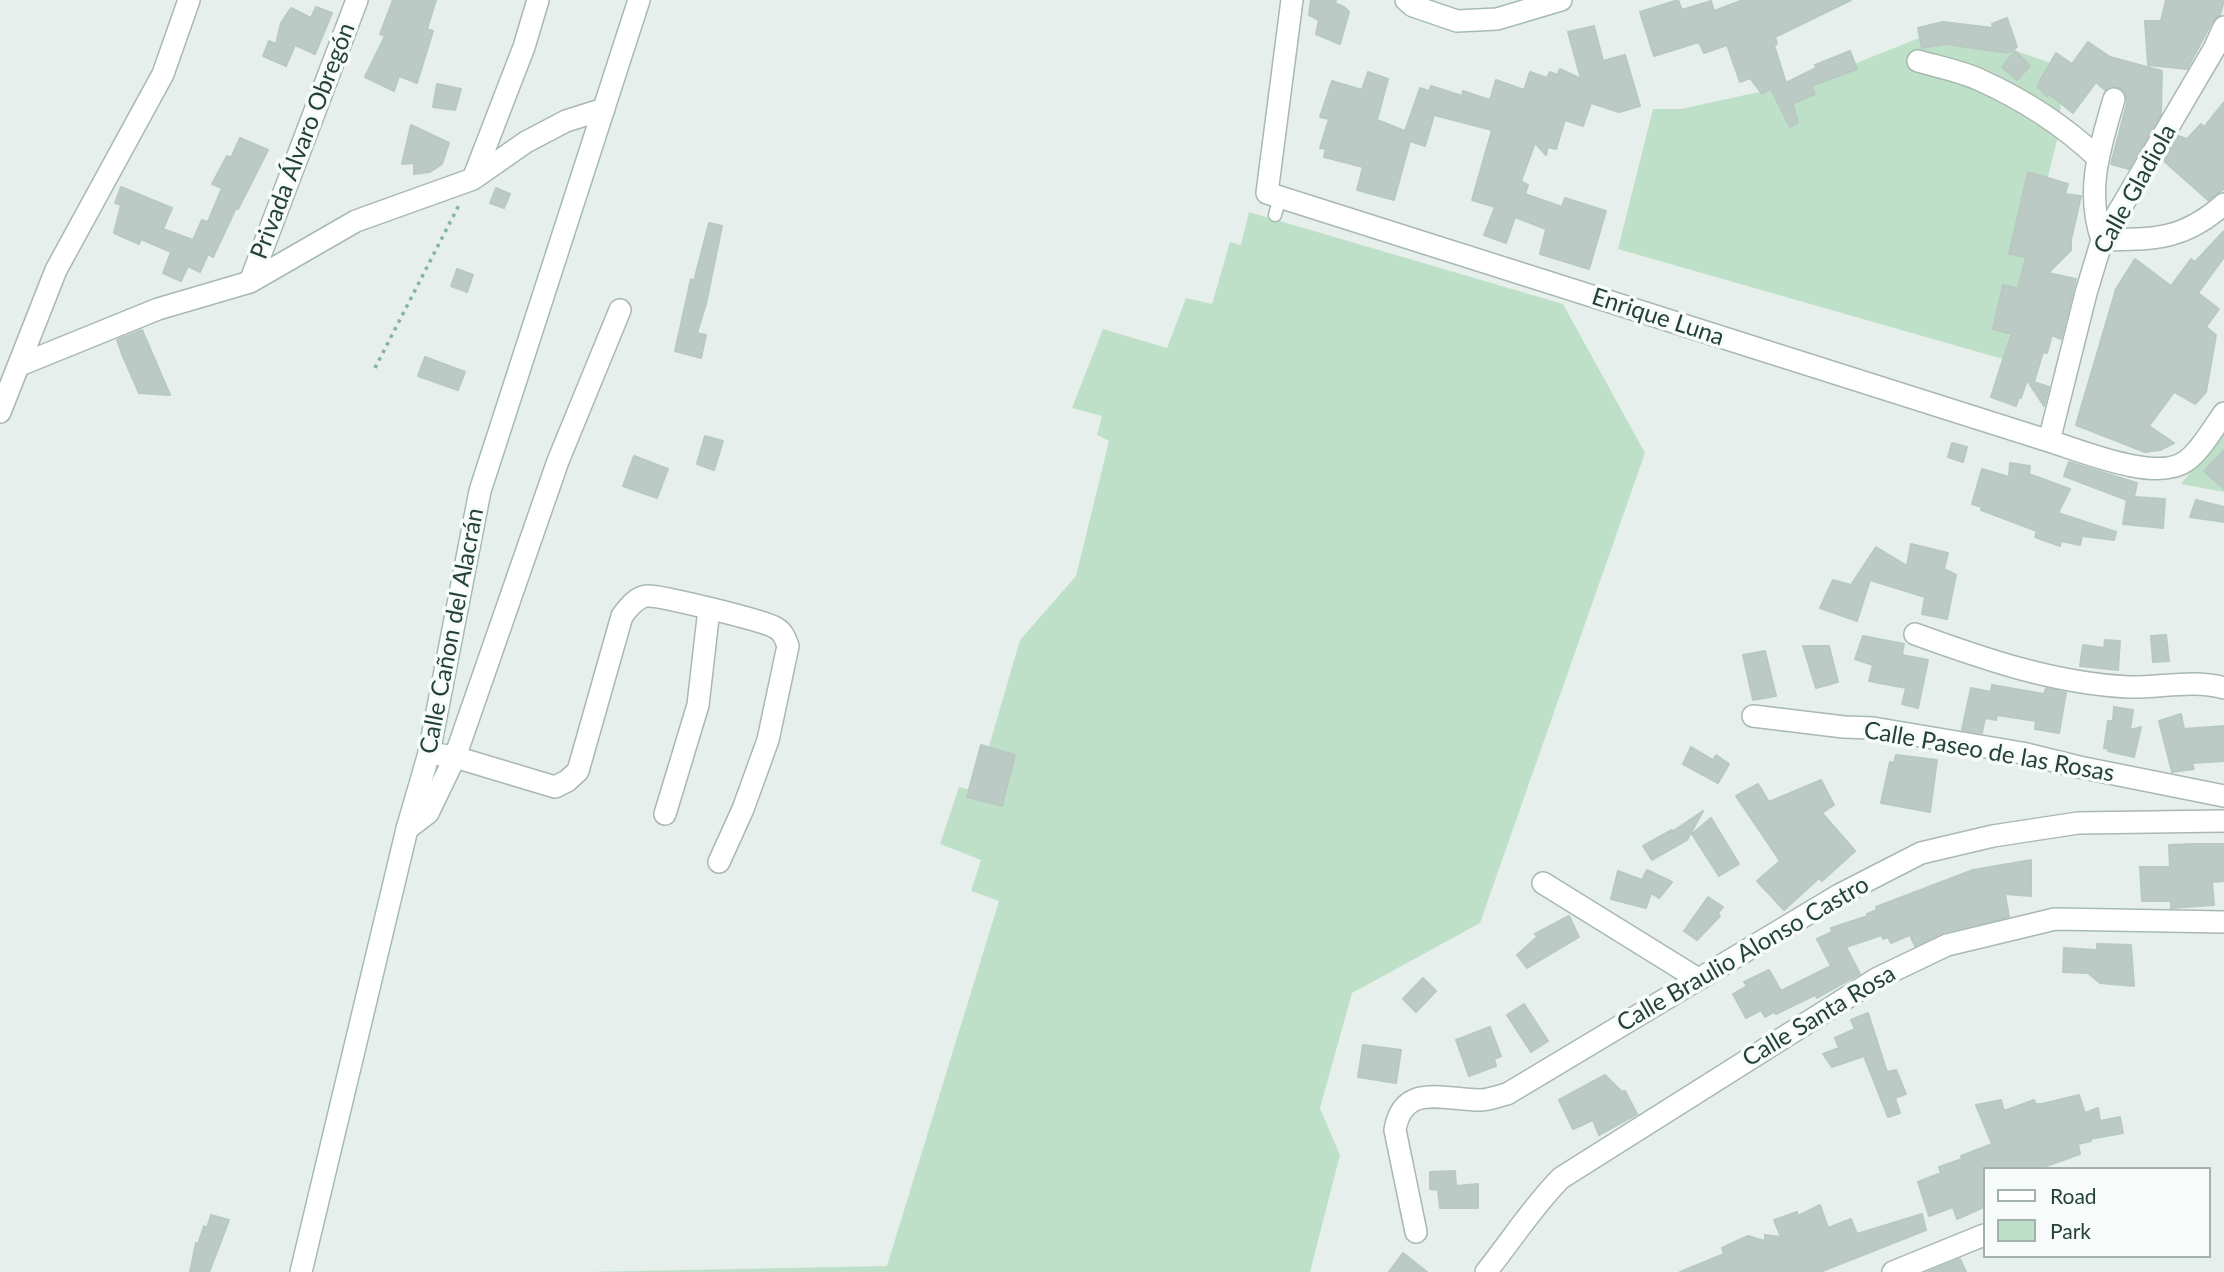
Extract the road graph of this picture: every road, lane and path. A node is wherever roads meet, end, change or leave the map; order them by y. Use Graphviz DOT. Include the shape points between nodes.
graph roads {
  1 [pos="189,0"];
  2 [pos="357,0"];
  3 [pos="538,0"];
  4 [pos="639,0"];
  5 [pos="1292,0"];
  6 [pos="1406,0"];
  7 [pos="1561,0"];
  8 [pos="2224,27"];
  9 [pos="1918,61"];
  10 [pos="2114,99"];
  11 [pos="604,109"];
  12 [pos="2097,157"];
  13 [pos="473,178"];
  14 [pos="2224,204"];
  15 [pos="2102,240"];
  16 [pos="250,282"];
  17 [pos="620,310"];
  18 [pos="20,365"];
  19 [pos="374,368"];
  20 [pos="0,412"];
  21 [pos="2224,413"];
  22 [pos="2049,441"];
  23 [pos="709,609"];
  24 [pos="1915,634"];
  25 [pos="2224,688"];
  26 [pos="1753,716"];
  27 [pos="429,753"];
  28 [pos="455,757"];
  29 [pos="2224,796"];
  30 [pos="665,814"];
  31 [pos="2224,821"];
  32 [pos="407,829"];
  33 [pos="719,862"];
  34 [pos="1543,883"];
  35 [pos="2224,922"];
  36 [pos="1698,979"];
  37 [pos="1416,1232"];
  38 [pos="1982,1236"];
  39 [pos="301,1272"];
  40 [pos="1486,1272"];
  41 [pos="1894,1272"];
  1 -- 18 [label="street" via="163,74 56,270"];
  2 -- 16 [label="street, Privada Álvaro Obregón"];
  3 -- 13 [label="street"];
  4 -- 11 [label="street, Calle Cañon del Alacrán"];
  5 -- 22 [label="street, Enrique Luna" via="1274,202"];
  6 -- 7 [label="street" via="1457,21 1497,19"];
  8 -- 15 [label="street, Calle Gladiola"];
  9 -- 12 [label="street" via="1978,79 2075,136"];
  10 -- 12 [label="street"];
  11 -- 13 [label="street" via="566,121 526,142"];
  11 -- 27 [label="street, Calle Cañon del Alacrán" via="480,491"];
  12 -- 15 [label="street" via="2093,202"];
  13 -- 16 [label="street" via="356,221"];
  13 -- 19 [label="path"];
  14 -- 15 [label="street" via="2186,231 2154,239"];
  15 -- 22 [label="street, Calle Gladiola"];
  16 -- 18 [label="street" via="158,309"];
  17 -- 28 [label="street" via="558,461"];
  18 -- 20 [label="street"];
  21 -- 22 [label="street, Enrique Luna" via="2188,461 2170,469 2144,469"];
  23 -- 28 [label="street" via="647,596 630,605 622,617 578,771 567,781 555,787"];
  23 -- 30 [label="street" via="698,705"];
  23 -- 33 [label="street" via="774,626 784,634 788,646 768,740"];
  24 -- 25 [label="street" via="2003,666 2051,677 2128,687 2208,684"];
  26 -- 29 [label="street, Calle Paseo de las Rosas" via="1873,728 1983,746"];
  27 -- 28 [label="street"];
  27 -- 32 [label="street, Calle Cañon del Alacrán"];
  28 -- 32 [label="street" via="428,813"];
  31 -- 36 [label="street, Calle Braulio Alonso Castro" via="2078,823 1921,853 1839,895"];
  32 -- 39 [label="street, Calle Cañon del Alacrán"];
  34 -- 36 [label="street"];
  35 -- 40 [label="street, Calle Santa Rosa" via="2055,919 1947,945 1878,978 1561,1178"];
  36 -- 37 [label="street, Calle Braulio Alonso Castro" via="1507,1094 1483,1100 1425,1097 1406,1103 1397,1115 1395,1130"];
  38 -- 41 [label="street"];
}
